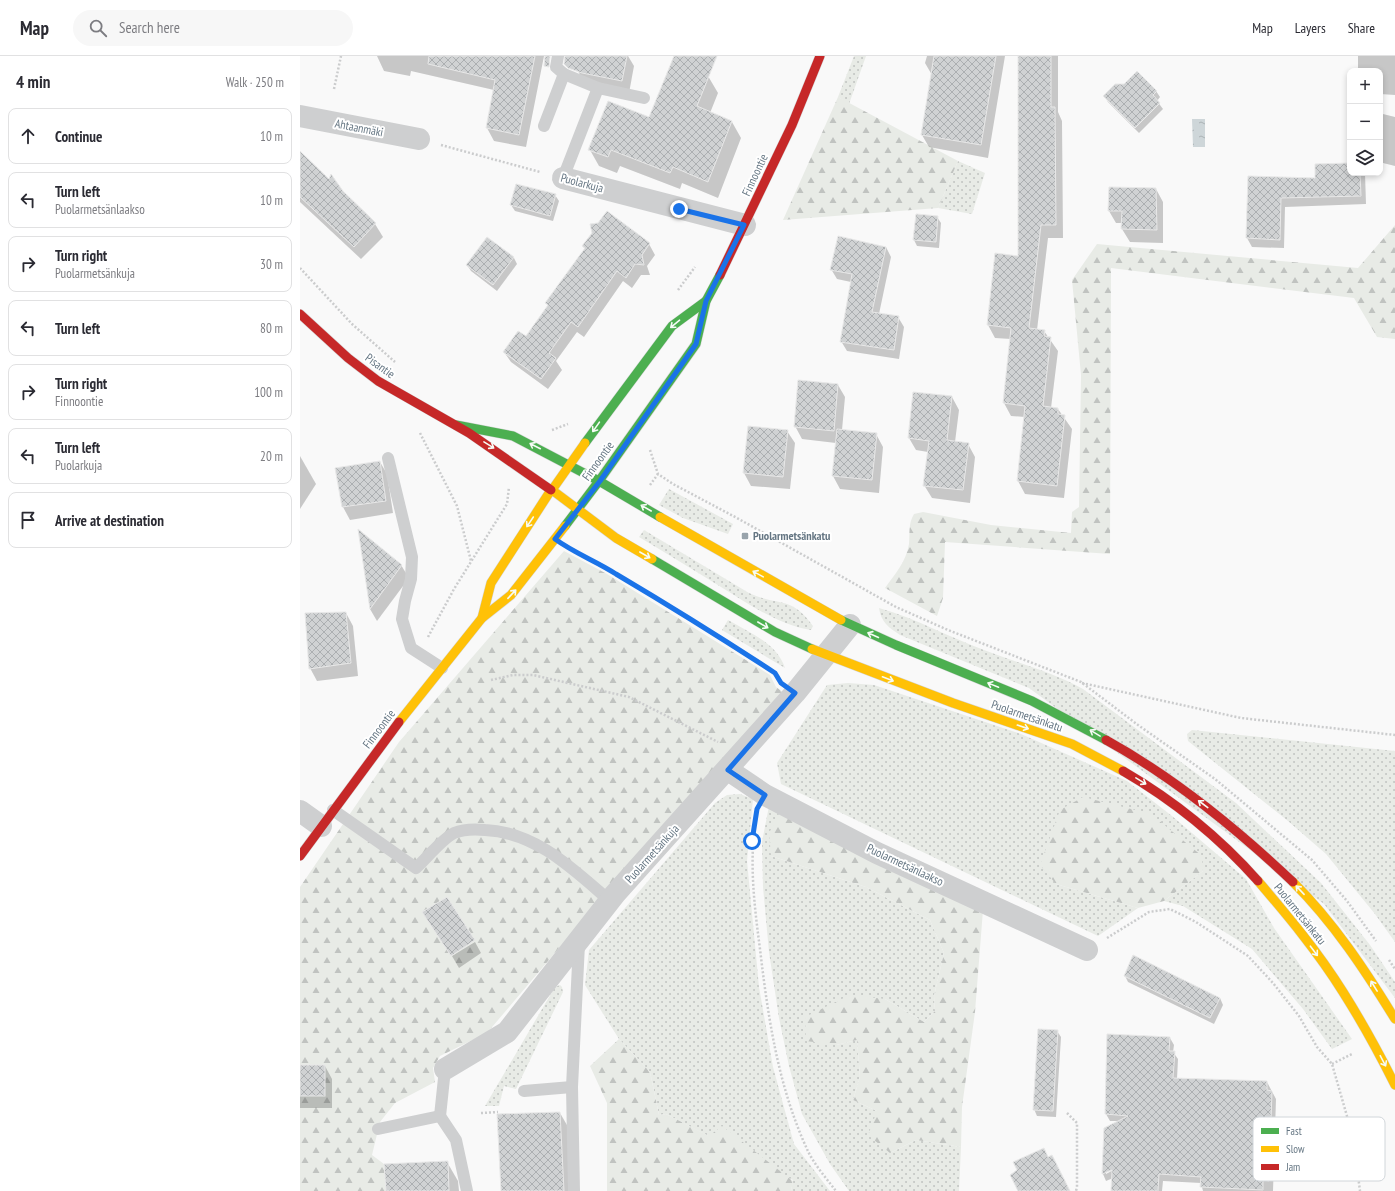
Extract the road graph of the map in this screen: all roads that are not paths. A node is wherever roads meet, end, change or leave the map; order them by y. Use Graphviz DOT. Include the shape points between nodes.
graph roads {
  1 [pos="558,56"];
  2 [pos="820,56"];
  3 [pos="564,74"];
  4 [pos="598,88"];
  5 [pos="644,98"];
  6 [pos="300,116"];
  7 [pos="544,126"];
  8 [pos="419,139"];
  9 [pos="563,178"];
  10 [pos="744,225"];
  11 [pos="706,301"];
  12 [pos="300,314"];
  13 [pos="456,425"];
  14 [pos="388,458"];
  15 [pos="570,465"];
  16 [pos="600,481"];
  17 [pos="552,490"];
  18 [pos="578,510"];
  19 [pos="482,618"];
  20 [pos="850,624"];
  21 [pos="825,655"];
  22 [pos="442,668"];
  23 [pos="728,770"];
  24 [pos="300,811"];
  25 [pos="327,818"];
  26 [pos="300,856"];
  27 [pos="610,901"];
  28 [pos="579,941"];
  29 [pos="1087,950"];
  30 [pos="1395,1019"];
  31 [pos="445,1069"];
  32 [pos="1394,1081"];
  33 [pos="572,1087"];
  34 [pos="524,1091"];
  35 [pos="440,1116"];
  36 [pos="378,1129"];
  37 [pos="467,1191"];
  38 [pos="574,1191"];
  1 -- 3 [label="lane" via="556,66"];
  2 -- 10 [label="main road, Finnoontie" via="792,125"];
  3 -- 4 [label="lane"];
  3 -- 7 [label="lane"];
  4 -- 5 [label="lane"];
  4 -- 9 [label="lane"];
  6 -- 8 [label="street, Ahtaanmäki"];
  9 -- 10 [label="street, Puolarkuja"];
  10 -- 11 [label="main road, Finnoontie"];
  11 -- 15 [label="main road, Finnoontie, one-way" via="672,326"];
  11 -- 16 [label="main road, Finnoontie" via="696,344"];
  12 -- 13 [label="main road, Pisantie" via="377,381"];
  15 -- 13 [label="main road, Pisantie, one-way" via="513,436"];
  13 -- 17 [label="main road, Pisantie, one-way" via="512,460"];
  14 -- 22 [label="lane" via="412,557 411,578 402,619 411,648"];
  15 -- 16 [label="main road, Puolarmetsänkatu"];
  15 -- 17 [label="main road, Finnoontie"];
  16 -- 18 [label="main road, Finnoontie"];
  20 -- 16 [label="main road, Puolarmetsänkatu, one-way" via="731,559"];
  17 -- 18 [label="main road, Puolarmetsänkatu"];
  17 -- 19 [label="main road, Finnoontie, one-way" via="491,583"];
  19 -- 18 [label="main road, Finnoontie, one-way" via="511,595"];
  18 -- 21 [label="main road, Puolarmetsänkatu, one-way" via="616,538 717,598 775,632"];
  19 -- 22 [label="main road, Finnoontie"];
  20 -- 21 [label="street, Puolarmetsänkuja"];
  30 -- 20 [label="main road, Puolarmetsänkatu, one-way" via="1358,959 1327,919 1263,852 1198,800 1146,764 1085,727 1029,700"];
  21 -- 23 [label="street, Puolarmetsänkuja"];
  21 -- 32 [label="main road, Puolarmetsänkatu, one-way" via="1072,744 1146,784 1185,812 1236,856 1292,920 1343,992"];
  22 -- 25 [label="main road, Finnoontie"];
  23 -- 27 [label="street, Puolarmetsänkuja"];
  23 -- 29 [label="street, Puolarmetsänlaakso" via="765,795 877,853"];
  24 -- 25 [label="street"];
  25 -- 26 [label="main road, Finnoontie"];
  25 -- 27 [label="lane" via="416,868 454,834 472,829 500,831 531,840 565,863"];
  27 -- 28 [label="street, Puolarmetsänkuja"];
  28 -- 31 [label="street, Puolarmetsänkuja" via="507,1032"];
  28 -- 33 [label="lane"];
  31 -- 35 [label="lane"];
  33 -- 34 [label="lane"];
  33 -- 38 [label="lane"];
  35 -- 36 [label="lane"];
  35 -- 37 [label="lane" via="456,1140"];
}
